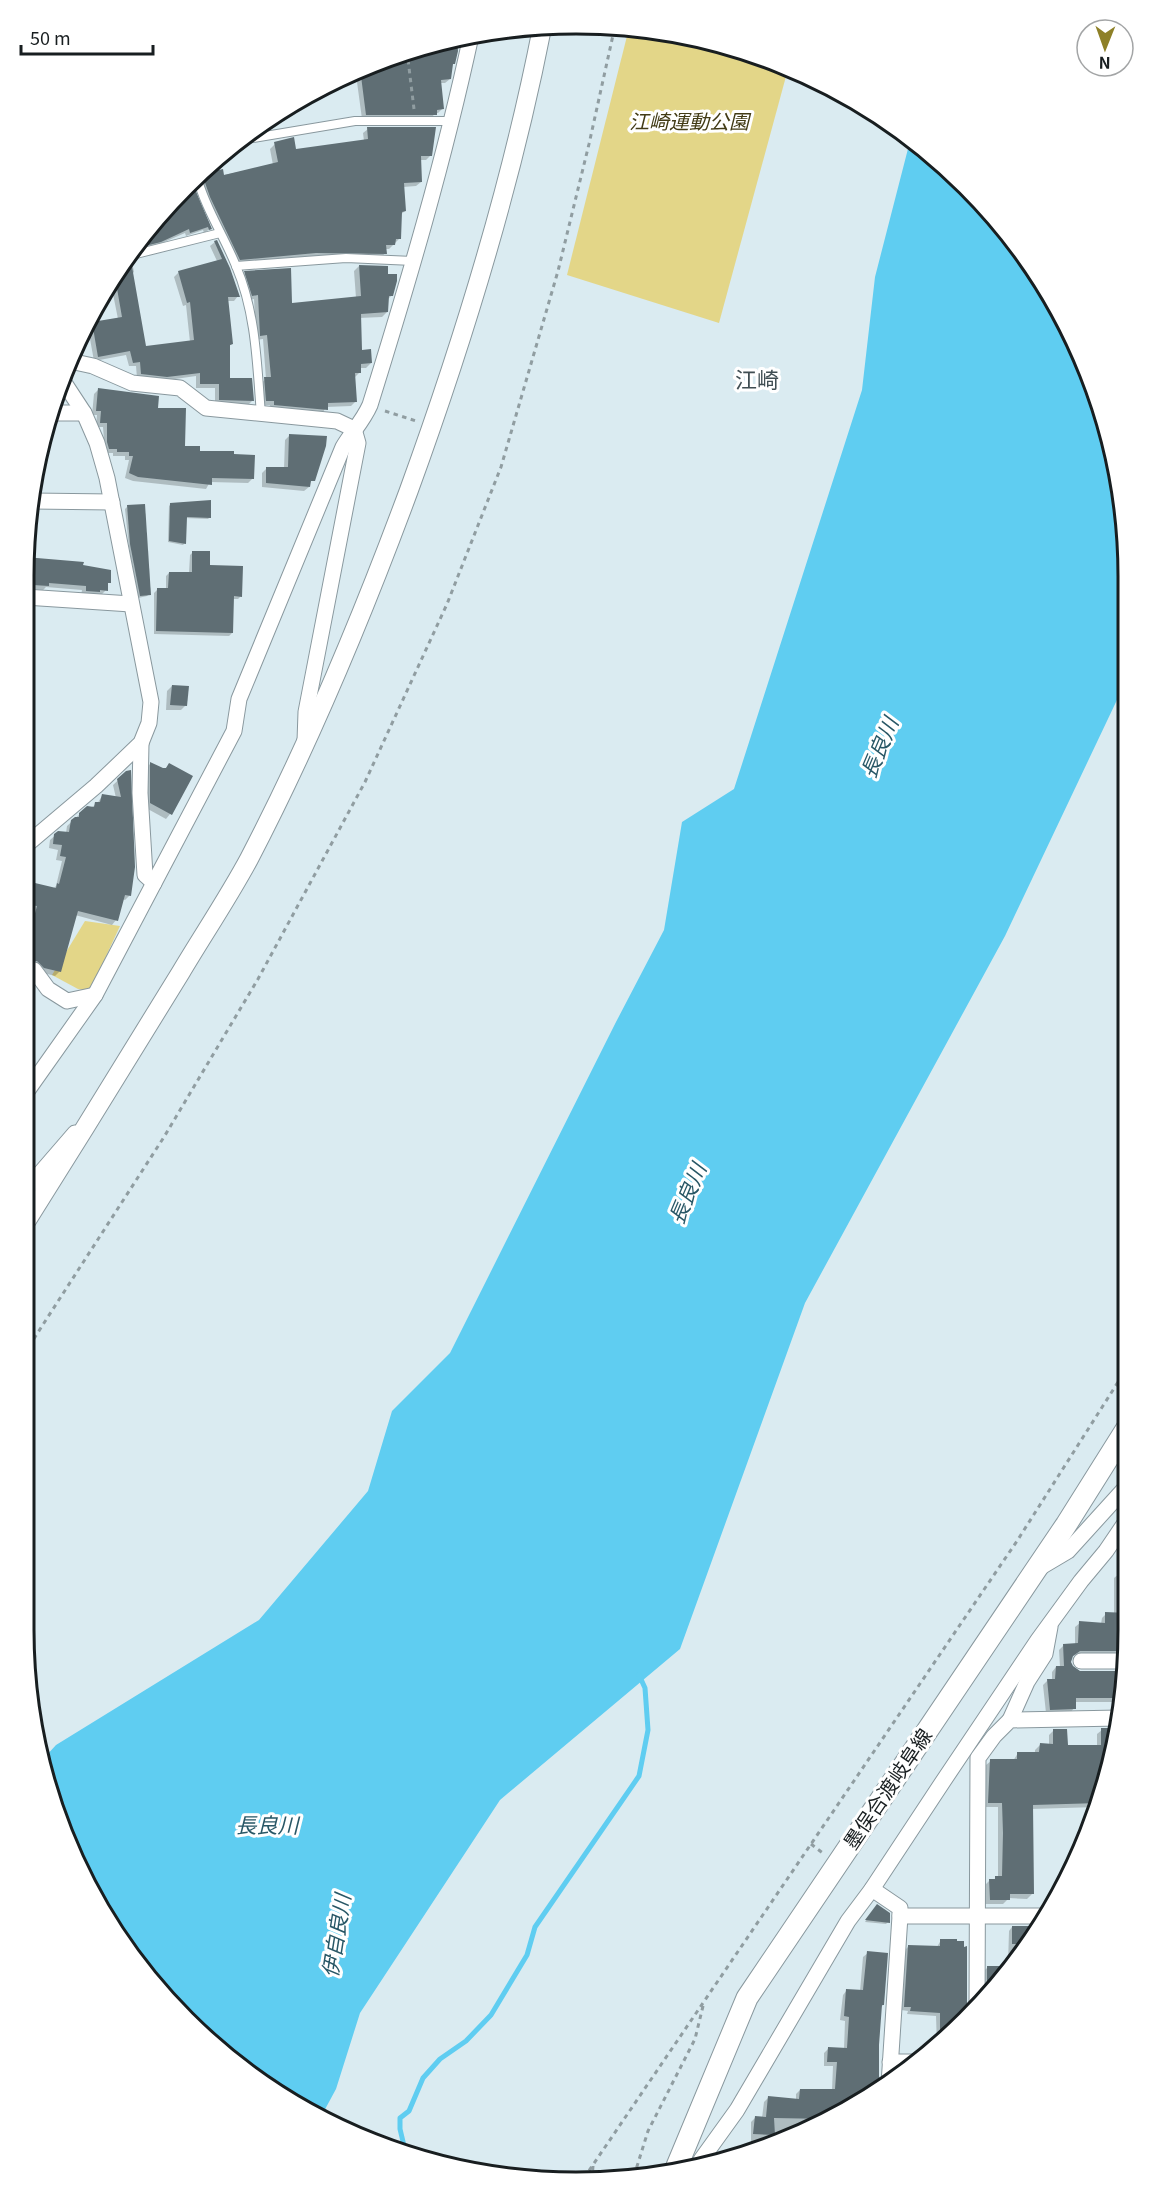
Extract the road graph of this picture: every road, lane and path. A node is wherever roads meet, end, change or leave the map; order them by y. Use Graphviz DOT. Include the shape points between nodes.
graph roads {
  1 [pos="540,36"];
  2 [pos="613,36"];
  3 [pos="469,45"];
  4 [pos="408,61"];
  5 [pos="416,120"];
  6 [pos="453,121"];
  7 [pos="259,138"];
  8 [pos="201,186"];
  9 [pos="220,232"];
  10 [pos="143,252"];
  11 [pos="415,261"];
  12 [pos="236,266"];
  13 [pos="79,363"];
  14 [pos="68,389"];
  15 [pos="369,405"];
  16 [pos="60,413"];
  17 [pos="84,413"];
  18 [pos="261,414"];
  19 [pos="432,427"];
  20 [pos="354,429"];
  21 [pos="40,501"];
  22 [pos="112,502"];
  23 [pos="34,598"];
  24 [pos="131,604"];
  25 [pos="141,743"];
  26 [pos="305,747"];
  27 [pos="34,838"];
  28 [pos="154,883"];
  29 [pos="34,970"];
  30 [pos="95,995"];
  31 [pos="34,1081"];
  32 [pos="107,1094"];
  33 [pos="34,1180"];
  34 [pos="34,1209"];
  35 [pos="34,1338"];
  36 [pos="1118,1382"];
  37 [pos="1118,1442"];
  38 [pos="1118,1496"];
  39 [pos="1118,1533"];
  40 [pos="1035,1570"];
  41 [pos="1051,1623"];
  42 [pos="1081,1661"];
  43 [pos="1117,1661"];
  44 [pos="1111,1718"];
  45 [pos="1010,1720"];
  46 [pos="872,1889"];
  47 [pos="900,1916"];
  48 [pos="976,1916"];
  49 [pos="1036,1916"];
  50 [pos="977,1995"];
  51 [pos="704,2000"];
  52 [pos="890,2062"];
  53 [pos="902,2062"];
  54 [pos="890,2071"];
  55 [pos="704,2156"];
  56 [pos="679,2162"];
  57 [pos="593,2164"];
  58 [pos="637,2168"];
  59 [pos="588,2171"];
  60 [pos="593,2171"];
  1 -- 19 [label="street" via="494,233"];
  2 -- 35 [label="path" via="549,303 501,467 447,604 365,782 258,980 164,1137"];
  3 -- 6 [label="street"];
  4 -- 5 [label="path"];
  5 -- 6 [label="lane"];
  5 -- 7 [label="lane" via="355,121"];
  6 -- 11 [label="street"];
  8 -- 9 [label="lane"];
  9 -- 10 [label="lane"];
  9 -- 12 [label="lane"];
  11 -- 12 [label="lane" via="346,258"];
  11 -- 15 [label="street"];
  12 -- 18 [label="lane" via="255,340"];
  13 -- 18 [label="street" via="132,383 180,388 206,408"];
  14 -- 17 [label="street"];
  15 -- 19 [label="path"];
  15 -- 20 [label="street"];
  16 -- 17 [label="street"];
  17 -- 22 [label="street" via="97,443"];
  18 -- 20 [label="street" via="337,421"];
  19 -- 26 [label="street" via="375,581"];
  20 -- 26 [label="street" via="357,443 306,712"];
  20 -- 28 [label="street" via="343,447 239,699 234,731"];
  21 -- 22 [label="street"];
  22 -- 24 [label="street"];
  23 -- 24 [label="street"];
  24 -- 25 [label="street" via="151,702 149,723"];
  25 -- 27 [label="street"];
  25 -- 28 [label="street" via="145,875"];
  26 -- 32 [label="street" via="247,863"];
  28 -- 30 [label="street"];
  29 -- 30 [label="street" via="48,989 67,1001"];
  30 -- 31 [label="street"];
  32 -- 33 [label="street"];
  32 -- 34 [label="street"];
  36 -- 51 [label="path" via="1017,1541"];
  37 -- 40 [label="main road, 墨俣合渡岐阜線"];
  38 -- 40 [label="street" via="1068,1551"];
  39 -- 41 [label="street"];
  40 -- 56 [label="main road, 墨俣合渡岐阜線" via="747,1998"];
  41 -- 45 [label="street" via="1045,1654"];
  41 -- 46 [label="street"];
  42 -- 43 [label="street"];
  44 -- 45 [label="street"];
  45 -- 48 [label="street" via="978,1758"];
  46 -- 47 [label="street" via="900,1908"];
  46 -- 55 [label="street" via="848,1921 737,2110"];
  47 -- 48 [label="street"];
  47 -- 52 [label="street"];
  48 -- 49 [label="street"];
  48 -- 50 [label="street"];
  51 -- 57 [label="path"];
  51 -- 58 [label="path" via="695,2039 648,2131"];
  52 -- 53 [label="street"];
  52 -- 54 [label="street"];
  57 -- 59 [label="path"];
  57 -- 60 [label="path"];
}
